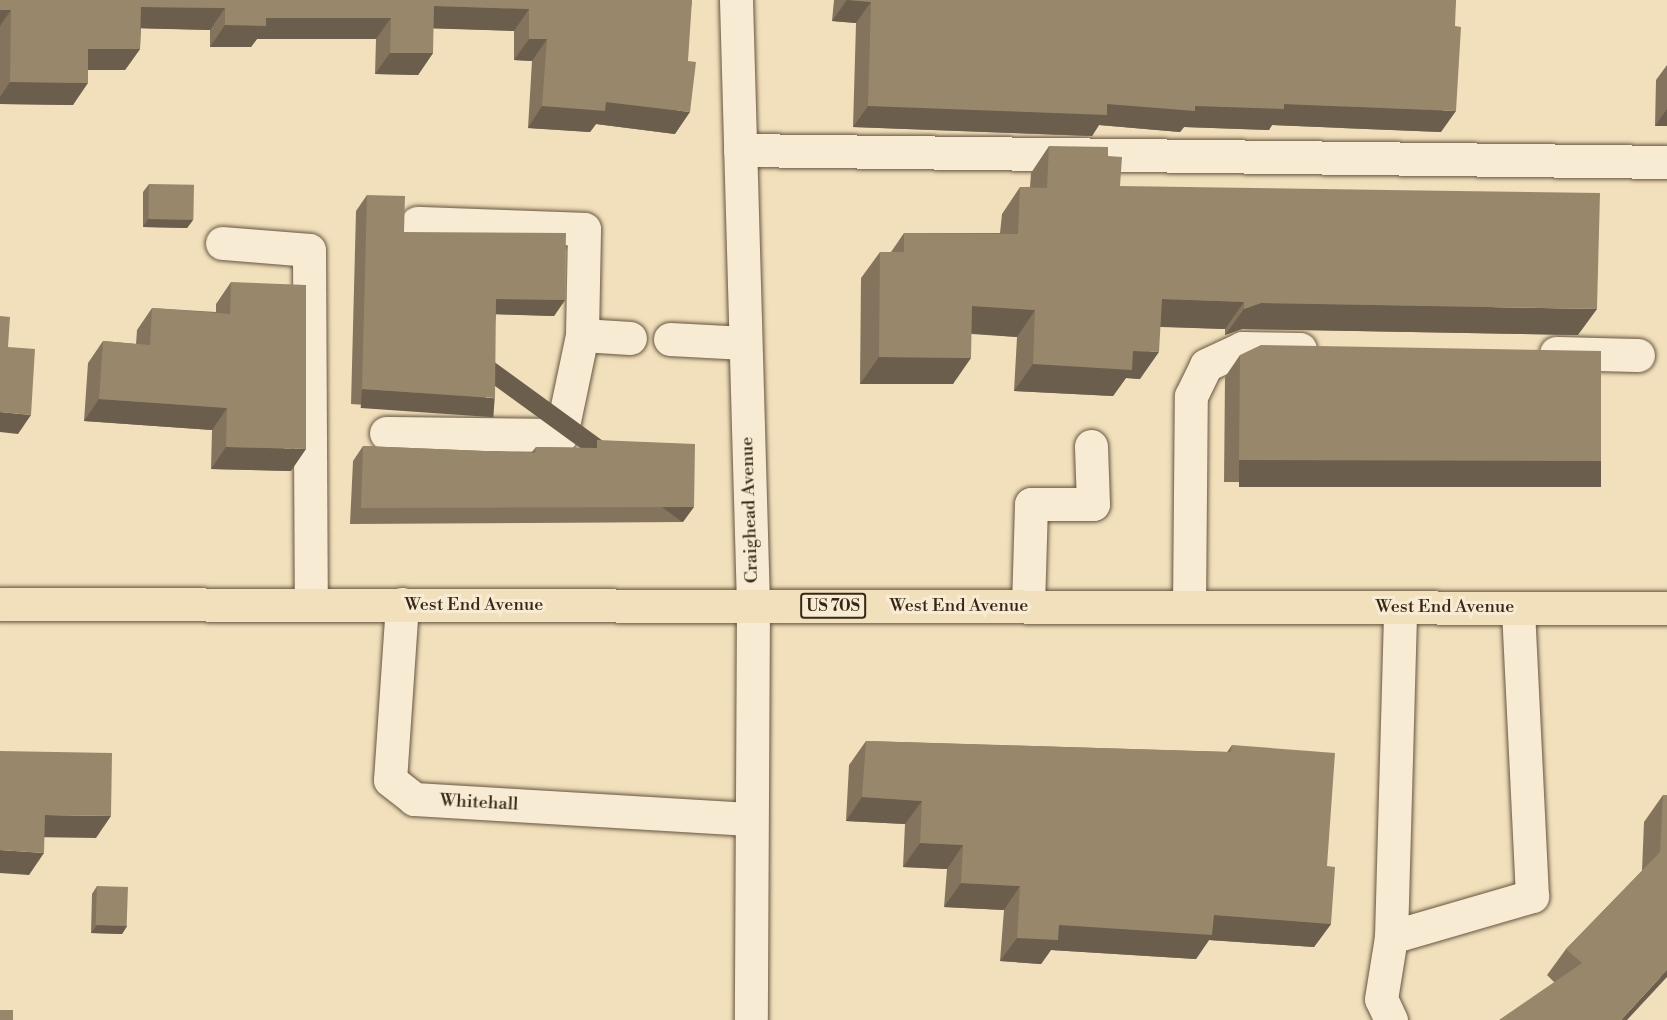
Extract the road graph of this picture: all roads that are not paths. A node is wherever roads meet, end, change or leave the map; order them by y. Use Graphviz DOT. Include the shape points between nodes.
graph roads {
  1 [pos="736,0"];
  2 [pos="740,150"];
  3 [pos="1667,162"];
  4 [pos="417,223"];
  5 [pos="222,243"];
  6 [pos="582,335"];
  7 [pos="630,338"];
  8 [pos="670,339"];
  9 [pos="745,343"];
  10 [pos="1336,350"];
  11 [pos="1522,353"];
  12 [pos="1638,355"];
  13 [pos="386,433"];
  14 [pos="1091,446"];
  15 [pos="0,604"];
  16 [pos="311,604"];
  17 [pos="402,604"];
  18 [pos="753,606"];
  19 [pos="1028,606"];
  20 [pos="1189,607"];
  21 [pos="1400,607"];
  22 [pos="1518,608"];
  23 [pos="1667,608"];
  24 [pos="749,819"];
  25 [pos="1391,937"];
  26 [pos="751,1020"];
  27 [pos="1391,1020"];
  1 -- 2 [label="street, Craighead Avenue"];
  2 -- 3 [label="street"];
  2 -- 9 [label="street, Craighead Avenue"];
  4 -- 6 [label="street" via="584,228"];
  5 -- 16 [label="street" via="309,250"];
  6 -- 7 [label="street"];
  6 -- 13 [label="street" via="561,435"];
  8 -- 9 [label="street"];
  9 -- 18 [label="street, Craighead Avenue"];
  10 -- 20 [label="street" via="1242,348 1206,364 1191,396"];
  11 -- 12 [label="street"];
  14 -- 19 [label="street" via="1093,504 1031,504"];
  15 -- 16 [label="main road, West End Avenue / US 70S"];
  16 -- 17 [label="main road, West End Avenue / US 70S"];
  17 -- 18 [label="main road, West End Avenue / US 70S"];
  17 -- 24 [label="street, Whitehall" via="390,780 414,799"];
  18 -- 19 [label="main road, West End Avenue / US 70S"];
  18 -- 24 [label="street, Craighead Avenue"];
  19 -- 20 [label="main road, West End Avenue / US 70S"];
  20 -- 21 [label="main road, West End Avenue / US 70S"];
  21 -- 22 [label="main road, West End Avenue / US 70S"];
  21 -- 25 [label="street"];
  22 -- 23 [label="main road, West End Avenue / US 70S"];
  22 -- 25 [label="street" via="1532,896"];
  24 -- 26 [label="street, Craighead Avenue"];
  25 -- 27 [label="street" via="1381,999"];
}
